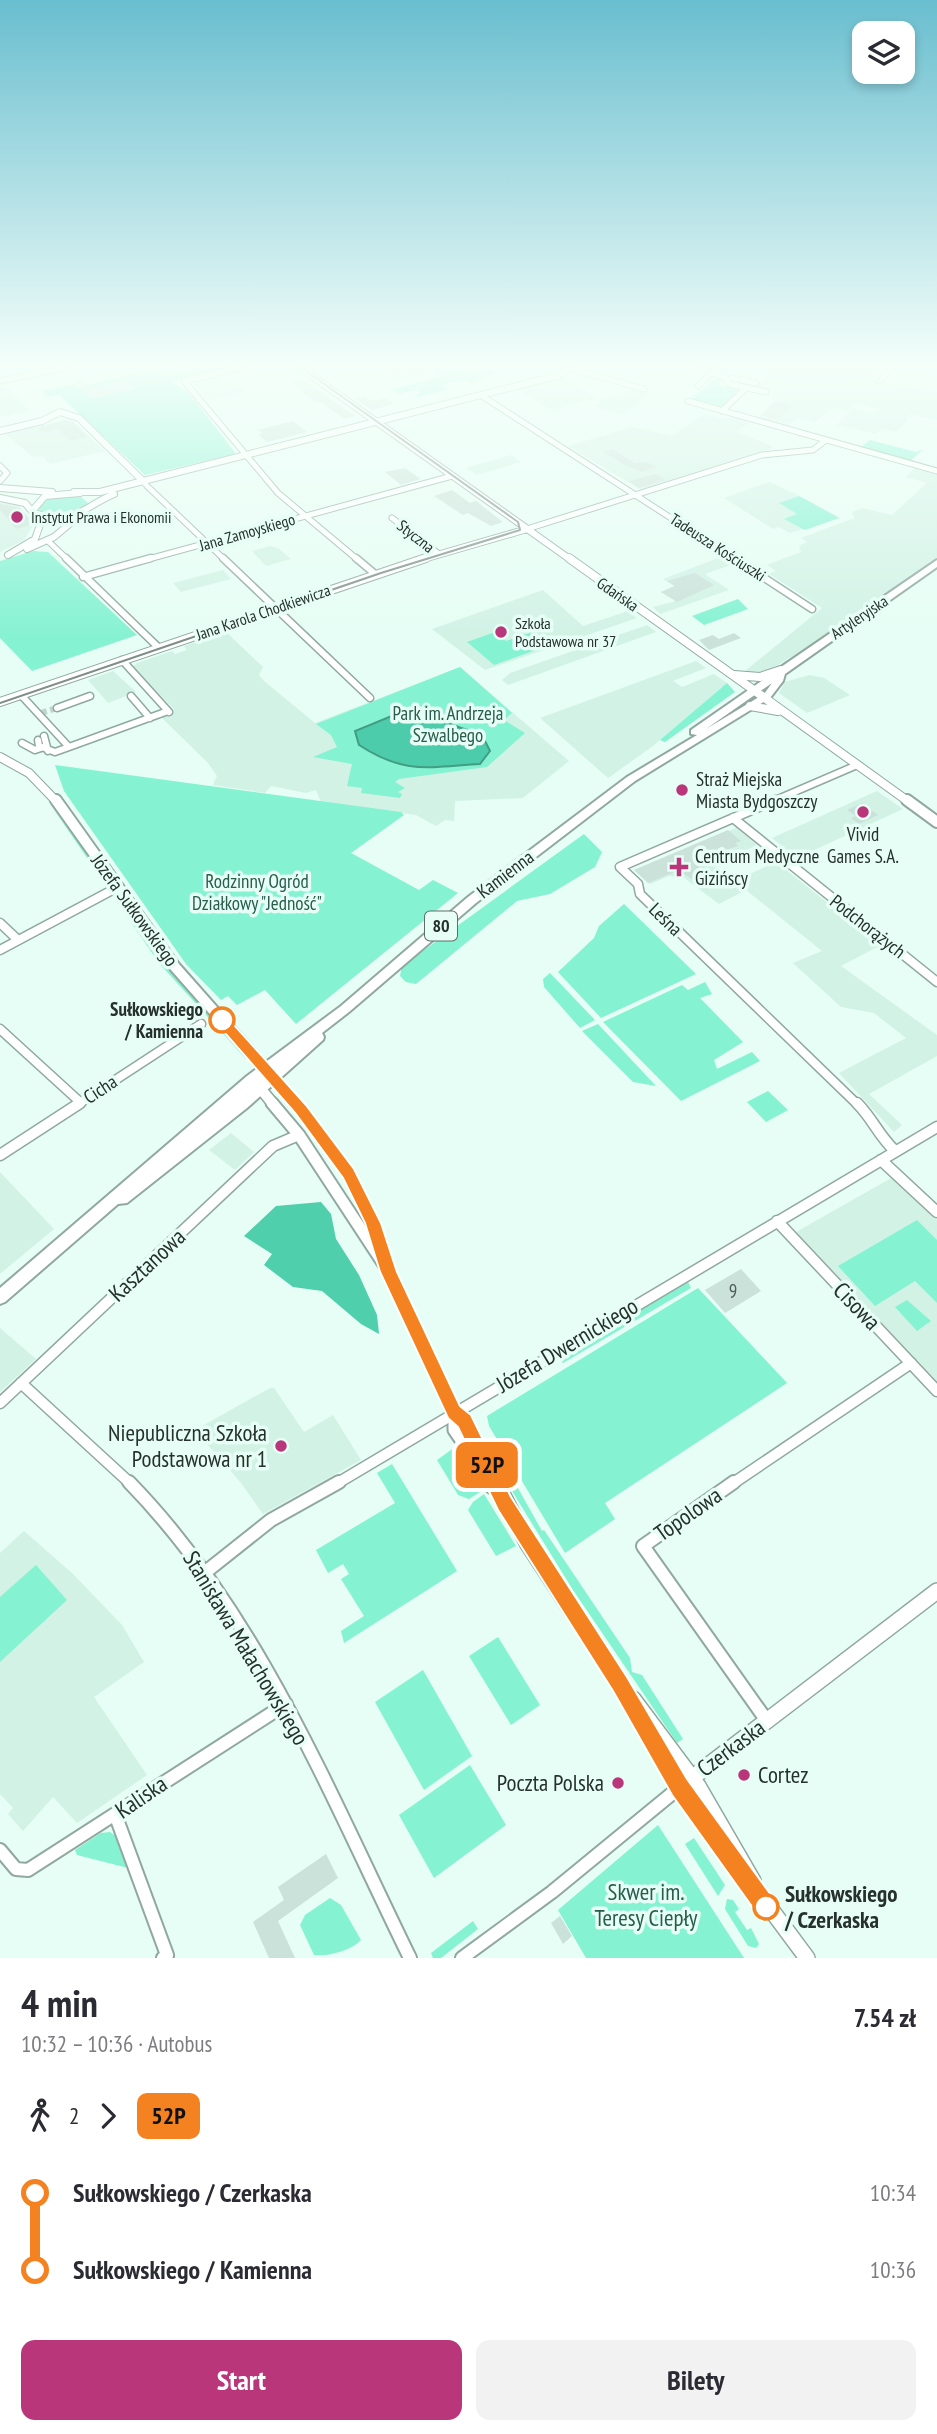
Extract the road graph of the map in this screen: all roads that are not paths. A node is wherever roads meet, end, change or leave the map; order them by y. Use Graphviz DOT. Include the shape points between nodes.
graph roads {
  1 [pos="119,457"];
  2 [pos="427,457"];
  3 [pos="578,457"];
  4 [pos="755,457"];
  5 [pos="888,457"];
  6 [pos="246,458"];
  7 [pos="0,466"];
  8 [pos="937,471"];
  9 [pos="452,476"];
  10 [pos="0,481"];
  11 [pos="145,483"];
  12 [pos="0,488"];
  13 [pos="64,492"];
  14 [pos="74,492"];
  15 [pos="637,495"];
  16 [pos="0,498"];
  17 [pos="92,506"];
  18 [pos="34,512"];
  19 [pos="83,513"];
  20 [pos="304,516"];
  21 [pos="392,518"];
  22 [pos="410,523"];
  23 [pos="402,526"];
  24 [pos="527,529"];
  25 [pos="47,540"];
  26 [pos="206,544"];
  27 [pos="439,554"];
  28 [pos="4,556"];
  29 [pos="937,563"];
  30 [pos="375,574"];
  31 [pos="83,577"];
  32 [pos="275,608"];
  33 [pos="812,609"];
  34 [pos="159,648"];
  35 [pos="122,660"];
  36 [pos="781,670"];
  37 [pos="732,675"];
  38 [pos="755,691"];
  39 [pos="20,695"];
  40 [pos="90,696"];
  41 [pos="131,696"];
  42 [pos="370,698"];
  43 [pos="765,698"];
  44 [pos="0,702"];
  45 [pos="750,706"];
  46 [pos="57,708"];
  47 [pos="784,712"];
  48 [pos="150,718"];
  49 [pos="22,743"];
  50 [pos="69,747"];
  51 [pos="0,757"];
  52 [pos="857,765"];
  53 [pos="638,774"];
  54 [pos="733,818"];
  55 [pos="937,822"];
  56 [pos="117,887"];
  57 [pos="0,923"];
  58 [pos="18,940"];
  59 [pos="0,950"];
  60 [pos="937,982"];
  61 [pos="201,1024"];
  62 [pos="0,1029"];
  63 [pos="270,1073"];
  64 [pos="256,1084"];
  65 [pos="79,1102"];
  66 [pos="937,1127"];
  67 [pos="299,1135"];
  68 [pos="895,1151"];
  69 [pos="0,1155"];
  70 [pos="881,1160"];
  71 [pos="937,1212"];
  72 [pos="777,1221"];
  73 [pos="0,1297"];
  74 [pos="911,1363"];
  75 [pos="22,1383"];
  76 [pos="937,1391"];
  77 [pos="0,1403"];
  78 [pos="454,1412"];
  79 [pos="203,1574"];
  80 [pos="937,1591"];
  81 [pos="620,1684"];
  82 [pos="286,1704"];
  83 [pos="767,1721"];
  84 [pos="694,1776"];
  85 [pos="680,1787"];
  86 [pos="116,1814"];
  87 [pos="0,1850"];
  88 [pos="770,1912"];
  89 [pos="163,1958"];
  90 [pos="410,1958"];
  91 [pos="462,1958"];
  92 [pos="805,1958"];
  1 -- 11 [label="street"];
  2 -- 9 [label="street, Gdańska"];
  3 -- 15 [label="street, Tadeusza Kościuszki"];
  4 -- 15 [label="street"];
  5 -- 8 [label="street"];
  6 -- 11 [label="street"];
  6 -- 20 [label="street"];
  7 -- 10 [label="street" via="7,473"];
  9 -- 20 [label="street, Jana Zamoyskiego"];
  9 -- 24 [label="street, Gdańska"];
  11 -- 14 [label="street"];
  11 -- 17 [label="street"];
  11 -- 26 [label="street"];
  12 -- 13 [label="street"];
  13 -- 14 [label="street"];
  13 -- 18 [label="street" via="42,498 34,504"];
  14 -- 17 [label="street" via="88,496"];
  15 -- 24 [label="street"];
  15 -- 33 [label="street, Tadeusza Kościuszki"];
  16 -- 18 [label="street" via="20,501"];
  17 -- 19 [label="street"];
  18 -- 19 [label="street" via="60,519"];
  18 -- 28 [label="street" via="41,522 40,533"];
  19 -- 25 [label="street"];
  20 -- 26 [label="street, Jana Zamoyskiego"];
  20 -- 30 [label="street"];
  21 -- 23 [label="street, Styczna"];
  22 -- 23 [label="street"];
  23 -- 27 [label="street, Styczna"];
  24 -- 27 [label="street, Jana Karola Chodkiewicza"];
  24 -- 37 [label="street, Gdańska"];
  25 -- 28 [label="street"];
  25 -- 31 [label="street"];
  26 -- 31 [label="street, Jana Zamoyskiego"];
  26 -- 32 [label="street"];
  27 -- 30 [label="street, Jana Karola Chodkiewicza"];
  29 -- 36 [label="main road, Artyleryjska / 80"];
  30 -- 32 [label="street, Jana Karola Chodkiewicza"];
  31 -- 34 [label="street"];
  32 -- 34 [label="street, Jana Karola Chodkiewicza"];
  32 -- 42 [label="street"];
  34 -- 35 [label="street, Jana Karola Chodkiewicza"];
  35 -- 39 [label="street, Jana Karola Chodkiewicza"];
  35 -- 48 [label="street" via="169,712"];
  36 -- 37 [label="street" via="760,677"];
  36 -- 38 [label="main road, Artyleryjska / 80"];
  36 -- 43 [label="main road, Artyleryjska / 80"];
  37 -- 38 [label="street, Gdańska"];
  38 -- 43 [label="main road, Gdańska"];
  38 -- 53 [label="main road, Kamienna / 80"];
  39 -- 44 [label="street, Jana Karola Chodkiewicza"];
  39 -- 50 [label="street"];
  40 -- 46 [label="street"];
  41 -- 48 [label="street"];
  43 -- 45 [label="main road, Kamienna / 80"];
  43 -- 47 [label="main road, Gdańska"];
  45 -- 47 [label="main road"];
  45 -- 53 [label="main road, Kamienna / 80"];
  47 -- 52 [label="main road, Gdańska"];
  48 -- 50 [label="street"];
  49 -- 50 [label="street" via="35,750 43,743"];
  51 -- 56 [label="main road, Józefa Sułkowskiego" via="29,773 50,792"];
  52 -- 54 [label="street, Leśna"];
  52 -- 55 [label="main road, Gdańska"];
  53 -- 63 [label="main road, Kamienna / 80" via="471,900"];
  54 -- 60 [label="street, Podchorążych"];
  54 -- 68 [label="street, Leśna" via="620,867 638,884 639,894 872,1117 876,1133"];
  56 -- 58 [label="street"];
  56 -- 63 [label="main road, Józefa Sułkowskiego" via="175,967"];
  57 -- 58 [label="street"];
  58 -- 59 [label="street"];
  61 -- 65 [label="street, Cicha"];
  62 -- 65 [label="street"];
  63 -- 64 [label="main road, 80"];
  64 -- 67 [label="street"];
  64 -- 73 [label="main road, 80" via="157,1175 82,1228"];
  65 -- 69 [label="street, Cicha"];
  66 -- 68 [label="street, Józefa Dwernickiego"];
  67 -- 75 [label="street, Kasztanowa" via="273,1146"];
  67 -- 78 [label="street" via="388,1272"];
  68 -- 70 [label="street, Józefa Dwernickiego"];
  70 -- 71 [label="street"];
  70 -- 72 [label="street, Józefa Dwernickiego"];
  72 -- 74 [label="street, Cisowa"];
  72 -- 78 [label="street, Józefa Dwernickiego"];
  74 -- 76 [label="street, Cisowa"];
  74 -- 83 [label="street, Topolowa" via="643,1546"];
  75 -- 77 [label="street, Kasztanowa"];
  75 -- 79 [label="street, Stanisława Małachowskiego" via="143,1496"];
  78 -- 79 [label="street, Józefa Dwernickiego" via="271,1520"];
  78 -- 81 [label="street" via="454,1430 461,1443 505,1503"];
  79 -- 82 [label="street, Stanisława Małachowskiego"];
  80 -- 83 [label="street, Czerkaska"];
  81 -- 84 [label="street"];
  81 -- 85 [label="street"];
  82 -- 86 [label="street, Kaliska"];
  82 -- 90 [label="street, Stanisława Małachowskiego"];
  83 -- 84 [label="street, Czerkaska"];
  84 -- 85 [label="street, Czerkaska"];
  84 -- 88 [label="street"];
  85 -- 88 [label="street"];
  85 -- 91 [label="street, Czerkaska" via="552,1892"];
  86 -- 87 [label="street, Kaliska" via="28,1870 16,1869"];
  86 -- 89 [label="street" via="167,1955"];
  88 -- 92 [label="street"];
}
